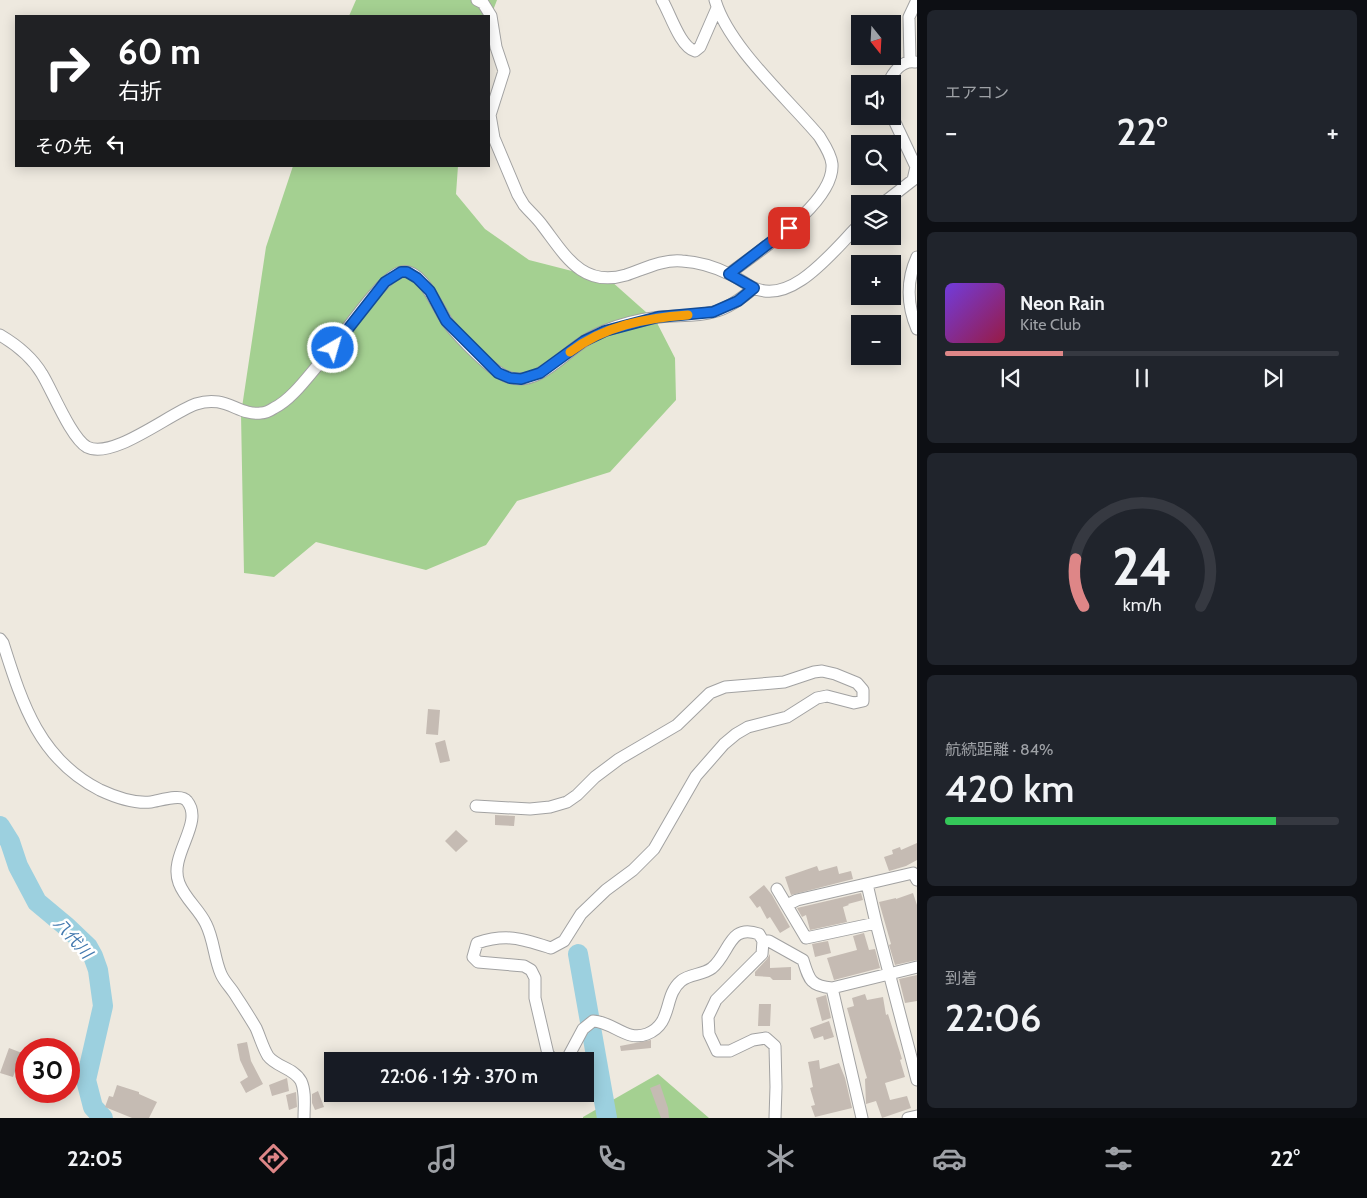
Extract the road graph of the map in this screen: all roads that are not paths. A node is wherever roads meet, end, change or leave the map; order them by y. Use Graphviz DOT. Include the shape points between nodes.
graph roads {
  1 [pos="477,0"];
  2 [pos="662,0"];
  3 [pos="916,0"];
  4 [pos="716,4"];
  5 [pos="913,61"];
  6 [pos="894,75"];
  7 [pos="896,125"];
  8 [pos="894,195"];
  9 [pos="851,234"];
  10 [pos="917,257"];
  11 [pos="729,274"];
  12 [pos="754,288"];
  13 [pos="917,329"];
  14 [pos="0,335"];
  15 [pos="0,640"];
  16 [pos="476,806"];
  17 [pos="917,880"];
  18 [pos="867,884"];
  19 [pos="777,889"];
  20 [pos="786,905"];
  21 [pos="876,923"];
  22 [pos="763,942"];
  23 [pos="917,967"];
  24 [pos="890,974"];
  25 [pos="832,988"];
  26 [pos="917,1080"];
  27 [pos="917,1116"];
  28 [pos="304,1118"];
  29 [pos="775,1118"];
  30 [pos="862,1118"];
  31 [pos="908,1118"];
  1 -- 11 [label="street" via="484,3 491,16 504,71 490,115 494,138 524,205 572,264 583,272 608,277 622,276 668,261 696,263"];
  2 -- 4 [label="street" via="682,41 695,51 700,47"];
  3 -- 5 [label="street" via="908,17"];
  4 -- 11 [label="street" via="726,27 756,66 819,136 832,164 827,184 812,206 779,237"];
  5 -- 6 [label="street" via="899,67"];
  7 -- 8 [label="street" via="916,167 913,180"];
  9 -- 12 [label="street" via="831,256 790,286 766,291"];
  10 -- 13 [label="street" via="908,296"];
  11 -- 12 [label="street"];
  12 -- 14 [label="street" via="738,301 713,312 658,317 605,331 584,341 540,373 521,379 498,373 446,321 430,291 417,278 401,272 385,282 333,348 277,407 260,414 222,402 197,404 125,442 105,448 83,445 73,433 41,372 26,353"];
  15 -- 28 [label="street" via="21,699 38,731 70,771 84,782 134,802 168,798 188,801 192,813 189,834 179,853 178,882 205,922 222,976 256,1029 267,1054 272,1061 300,1078 304,1090"];
  16 -- 22 [label="street" via="530,809 567,802 619,759 677,725 710,693 725,687 784,682 814,672 835,674 857,683 863,690 862,702 827,696 817,698 787,717 748,727 724,744 696,776 654,849 582,914 564,941 551,948 515,937 490,939 477,943 473,957 478,962 524,966 531,970 548,1054 562,1061 568,1057 583,1029 593,1021 602,1022 631,1037 659,1027 680,982 712,968 732,938 750,930 759,934"];
  17 -- 18 [label="street" via="913,873"];
  18 -- 20 [label="street"];
  18 -- 21 [label="street"];
  19 -- 20 [label="street"];
  20 -- 21 [label="street" via="806,938"];
  21 -- 24 [label="street"];
  22 -- 25 [label="street" via="796,955 803,960 813,983"];
  22 -- 29 [label="street" via="762,954 716,1000 708,1017 709,1034 717,1051 730,1051 753,1040 766,1038 775,1046"];
  23 -- 24 [label="street"];
  24 -- 25 [label="street"];
  24 -- 26 [label="street"];
  25 -- 30 [label="street"];
  27 -- 31 [label="street"];
}
